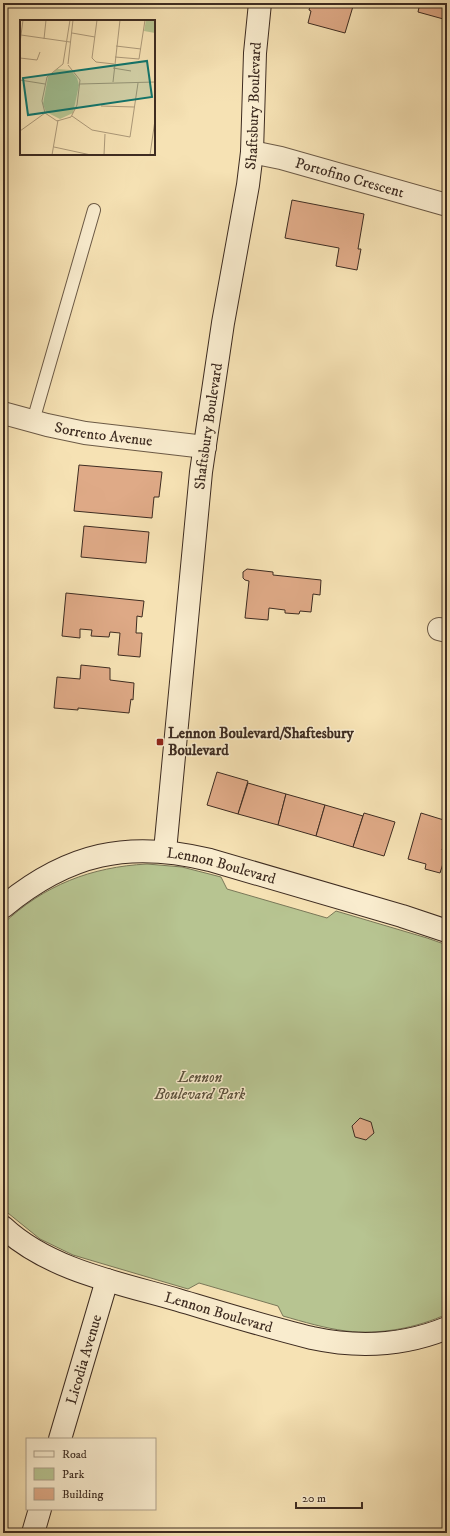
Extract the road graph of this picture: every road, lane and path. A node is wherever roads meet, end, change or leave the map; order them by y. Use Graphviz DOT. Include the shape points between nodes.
graph roads {
  1 [pos="260,3"];
  2 [pos="252,152"];
  3 [pos="447,204"];
  4 [pos="94,210"];
  5 [pos="3,413"];
  6 [pos="33,422"];
  7 [pos="205,446"];
  8 [pos="165,852"];
  9 [pos="3,907"];
  10 [pos="447,931"];
  11 [pos="3,1227"];
  12 [pos="107,1280"];
  13 [pos="447,1328"];
  14 [pos="60,1438"];
  15 [pos="40,1510"];
  16 [pos="33,1533"];
  1 -- 2 [label="street, Shaftsbury Boulevard" via="255,53"];
  2 -- 3 [label="street, Portofino Crescent"];
  2 -- 7 [label="street, Shaftsbury Boulevard"];
  4 -- 6 [label="lane"];
  5 -- 6 [label="street, Sorrento Avenue"];
  6 -- 7 [label="street, Sorrento Avenue" via="85,433"];
  7 -- 8 [label="street, Shaftsbury Boulevard"];
  8 -- 9 [label="street, Lennon Boulevard" via="122,852 65,867 24,889"];
  8 -- 10 [label="street, Lennon Boulevard" via="210,860"];
  11 -- 12 [label="street, Lennon Boulevard" via="28,1247 46,1257 64,1266"];
  12 -- 13 [label="street, Lennon Boulevard" via="329,1342 388,1343 410,1340"];
  12 -- 14 [label="street, Licodia Avenue"];
  15 -- 16 [label="street"];
}
